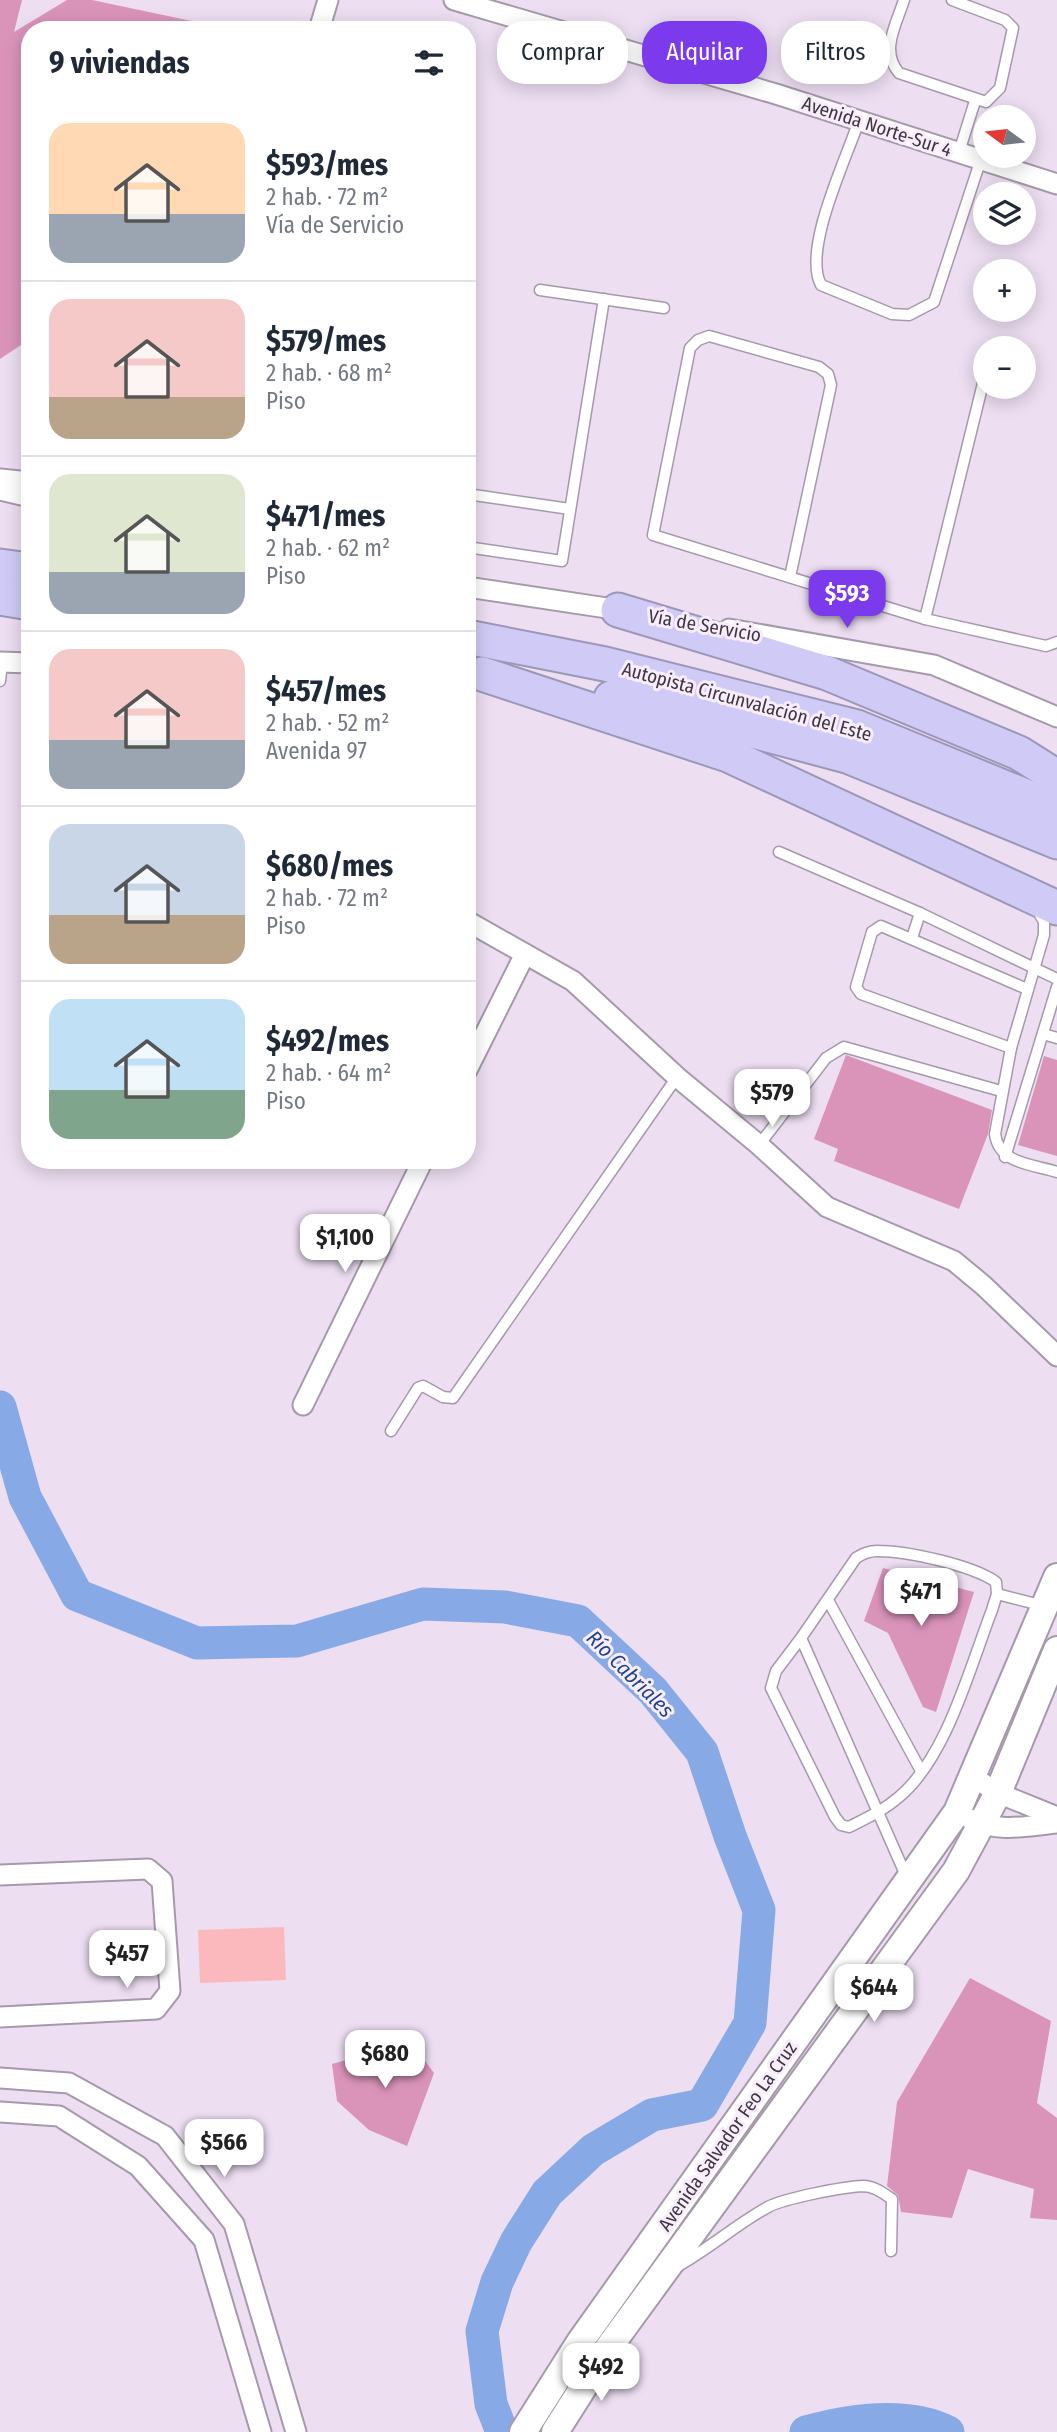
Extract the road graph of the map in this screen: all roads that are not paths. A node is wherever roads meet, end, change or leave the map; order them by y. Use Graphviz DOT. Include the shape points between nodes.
graph roads {
  1 [pos="328,0"];
  2 [pos="454,0"];
  3 [pos="904,0"];
  4 [pos="952,0"];
  5 [pos="479,3"];
  6 [pos="322,21"];
  7 [pos="975,101"];
  8 [pos="859,120"];
  9 [pos="959,152"];
  10 [pos="973,156"];
  11 [pos="978,168"];
  12 [pos="1008,168"];
  13 [pos="1057,184"];
  14 [pos="540,290"];
  15 [pos="604,299"];
  16 [pos="664,308"];
  17 [pos="979,399"];
  18 [pos="0,479"];
  19 [pos="21,481"];
  20 [pos="0,490"];
  21 [pos="21,495"];
  22 [pos="476,495"];
  23 [pos="570,509"];
  24 [pos="476,548"];
  25 [pos="0,566"];
  26 [pos="21,569"];
  27 [pos="790,577"];
  28 [pos="476,588"];
  29 [pos="0,598"];
  30 [pos="21,602"];
  31 [pos="618,610"];
  32 [pos="925,619"];
  33 [pos="476,639"];
  34 [pos="1057,642"];
  35 [pos="21,665"];
  36 [pos="1,668"];
  37 [pos="476,672"];
  38 [pos="476,672"];
  39 [pos="1057,717"];
  40 [pos="1057,776"];
  41 [pos="1057,809"];
  42 [pos="1057,842"];
  43 [pos="779,852"];
  44 [pos="1028,894"];
  45 [pos="1057,908"];
  46 [pos="920,913"];
  47 [pos="476,926"];
  48 [pos="912,938"];
  49 [pos="525,954"];
  50 [pos="1034,967"];
  51 [pos="1057,979"];
  52 [pos="1057,987"];
  53 [pos="1027,989"];
  54 [pos="1042,1034"];
  55 [pos="1057,1038"];
  56 [pos="1011,1048"];
  57 [pos="476,1052"];
  58 [pos="677,1077"];
  59 [pos="1001,1091"];
  60 [pos="760,1145"];
  61 [pos="1005,1157"];
  62 [pos="419,1169"];
  63 [pos="1057,1172"];
  64 [pos="1057,1356"];
  65 [pos="303,1405"];
  66 [pos="391,1431"];
  67 [pos="1057,1577"];
  68 [pos="997,1594"];
  69 [pos="829,1602"];
  70 [pos="1045,1607"];
  71 [pos="801,1639"];
  72 [pos="1057,1650"];
  73 [pos="921,1771"];
  74 [pos="973,1777"];
  75 [pos="998,1793"];
  76 [pos="880,1812"];
  77 [pos="957,1812"];
  78 [pos="1057,1817"];
  79 [pos="1057,1824"];
  80 [pos="983,1826"];
  81 [pos="0,1875"];
  82 [pos="908,1881"];
  83 [pos="0,2017"];
  84 [pos="0,2078"];
  85 [pos="0,2112"];
  86 [pos="891,2251"];
  87 [pos="663,2274"];
  88 [pos="261,2432"];
  89 [pos="296,2432"];
  90 [pos="523,2432"];
  91 [pos="555,2432"];
  1 -- 6 [label="street"];
  2 -- 5 [label="street, Avenida Norte-Sur 4"];
  3 -- 7 [label="lane" via="888,49 893,66 899,73"];
  4 -- 7 [label="lane" via="1005,20 1013,28 1000,88 986,102"];
  5 -- 8 [label="street, Avenida Norte-Sur 4"];
  7 -- 9 [label="lane"];
  8 -- 9 [label="street, Avenida Norte-Sur 4"];
  8 -- 11 [label="lane" via="824,222 814,273 821,285 892,314 909,316 934,302"];
  9 -- 10 [label="street, Avenida Norte-Sur 4"];
  12 -- 13 [label="street, Avenida Norte-Sur 4"];
  14 -- 15 [label="lane"];
  15 -- 16 [label="lane"];
  15 -- 23 [label="lane"];
  17 -- 32 [label="lane"];
  18 -- 19 [label="street"];
  20 -- 21 [label="street"];
  22 -- 23 [label="lane"];
  23 -- 24 [label="lane" via="562,561"];
  25 -- 26 [label="highway"];
  27 -- 27 [label="lane" via="831,385 828,374 820,367 709,336 690,348 653,535"];
  27 -- 32 [label="lane"];
  28 -- 31 [label="street, Vía de Servicio"];
  29 -- 30 [label="highway"];
  31 -- 39 [label="street, Vía de Servicio" via="934,665"];
  31 -- 40 [label="highway" via="827,673 1019,753"];
  32 -- 34 [label="lane" via="1046,646"];
  33 -- 41 [label="highway, Autopista Circunvalación del Este" via="604,664 857,727"];
  35 -- 36 [label="street"];
  37 -- 42 [label="highway, Autopista Circunvalación del Este" via="666,708 848,756"];
  38 -- 44 [label="highway" via="729,755"];
  43 -- 46 [label="lane"];
  44 -- 45 [label="highway"];
  44 -- 50 [label="lane" via="1044,922"];
  46 -- 48 [label="lane"];
  46 -- 50 [label="lane"];
  47 -- 49 [label="street"];
  48 -- 53 [label="lane"];
  48 -- 56 [label="lane" via="876,927 857,992"];
  49 -- 57 [label="street"];
  49 -- 58 [label="street" via="573,981"];
  50 -- 51 [label="lane"];
  50 -- 53 [label="lane"];
  52 -- 54 [label="lane"];
  53 -- 56 [label="lane"];
  54 -- 55 [label="lane"];
  54 -- 61 [label="lane"];
  56 -- 59 [label="lane"];
  58 -- 60 [label="street"];
  58 -- 66 [label="lane" via="453,1398 418,1388"];
  59 -- 60 [label="lane" via="844,1047 826,1058"];
  59 -- 61 [label="lane" via="995,1134"];
  60 -- 64 [label="street" via="827,1207 954,1261"];
  61 -- 63 [label="lane"];
  62 -- 65 [label="street"];
  67 -- 70 [label="street, Avenida Salvador Feo La Cruz"];
  68 -- 69 [label="lane" via="996,1582 984,1574 876,1550 856,1558"];
  68 -- 70 [label="lane"];
  68 -- 73 [label="lane" via="957,1702"];
  69 -- 71 [label="lane"];
  69 -- 73 [label="lane"];
  70 -- 74 [label="street, Avenida Salvador Feo La Cruz"];
  71 -- 76 [label="lane"];
  71 -- 76 [label="lane" via="776,1671 771,1688 841,1825 849,1827"];
  72 -- 75 [label="street, Avenida Salvador Feo La Cruz"];
  73 -- 76 [label="lane" via="902,1795"];
  74 -- 75 [label="street"];
  74 -- 77 [label="street, Avenida Salvador Feo La Cruz"];
  75 -- 78 [label="street"];
  75 -- 80 [label="street, Avenida Salvador Feo La Cruz"];
  76 -- 82 [label="lane"];
  77 -- 80 [label="street"];
  77 -- 82 [label="street, Avenida Salvador Feo La Cruz"];
  79 -- 80 [label="street"];
  80 -- 87 [label="street, Avenida Salvador Feo La Cruz" via="956,1871"];
  81 -- 83 [label="street" via="148,1869 162,1881 170,1991 156,2009"];
  82 -- 90 [label="street, Avenida Salvador Feo La Cruz" via="580,2342"];
  84 -- 89 [label="street" via="69,2083 165,2136 234,2224"];
  85 -- 88 [label="street" via="59,2116 138,2166 204,2240"];
  86 -- 87 [label="lane" via="891,2199 881,2190 864,2186 769,2206 713,2247"];
  87 -- 91 [label="street, Avenida Salvador Feo La Cruz"];
}
